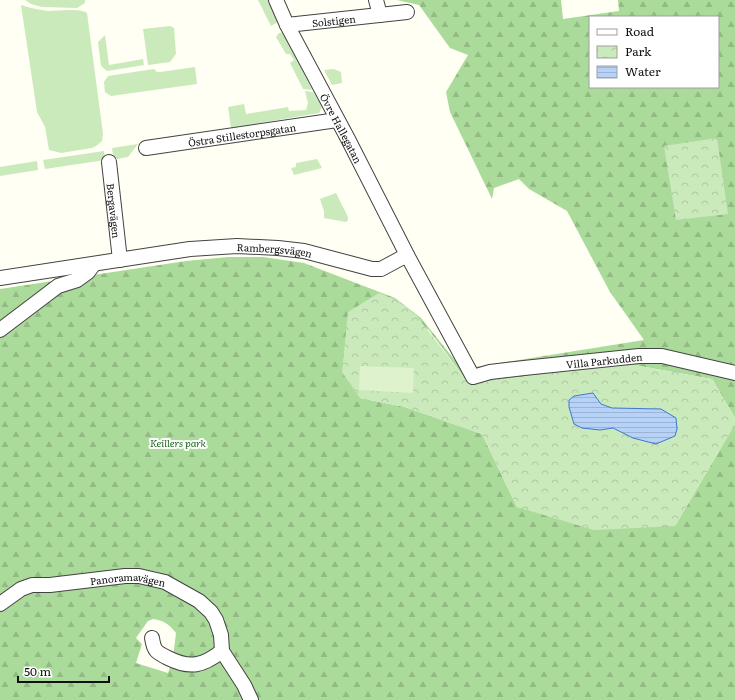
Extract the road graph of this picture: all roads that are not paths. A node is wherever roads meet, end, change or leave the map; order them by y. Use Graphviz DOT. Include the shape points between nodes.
graph roads {
  1 [pos="276,0"];
  2 [pos="376,0"];
  3 [pos="408,12"];
  4 [pos="380,15"];
  5 [pos="287,25"];
  6 [pos="337,120"];
  7 [pos="146,148"];
  8 [pos="109,162"];
  9 [pos="407,255"];
  10 [pos="120,260"];
  11 [pos="94,264"];
  12 [pos="0,278"];
  13 [pos="0,330"];
  14 [pos="735,373"];
  15 [pos="0,604"];
  16 [pos="152,638"];
  17 [pos="222,651"];
  18 [pos="251,700"];
  1 -- 5 [label="street, Övre Hallegatan"];
  2 -- 4 [label="street"];
  3 -- 4 [label="street, Solstigen"];
  4 -- 5 [label="street, Solstigen"];
  5 -- 6 [label="street, Övre Hallegatan"];
  6 -- 7 [label="street, Östra Stillestorpsgatan"];
  6 -- 9 [label="street, Övre Hallegatan"];
  8 -- 10 [label="street, Bergavägen"];
  9 -- 10 [label="street, Rambergsvägen" via="381,269 372,269 304,251 238,246 190,249"];
  9 -- 14 [label="street, Villa Parkudden" via="473,377 490,372 639,356 662,356"];
  10 -- 11 [label="street, Rambergsvägen"];
  11 -- 12 [label="street, Rambergsvägen"];
  11 -- 13 [label="street" via="77,280 58,286"];
  15 -- 17 [label="street, Panoramavägen" via="21,589 32,585 125,576 150,578 165,582 199,601 211,612 221,635"];
  16 -- 17 [label="street" via="153,647 157,652 182,664 208,662"];
  17 -- 18 [label="street, Panoramavägen"];
}
